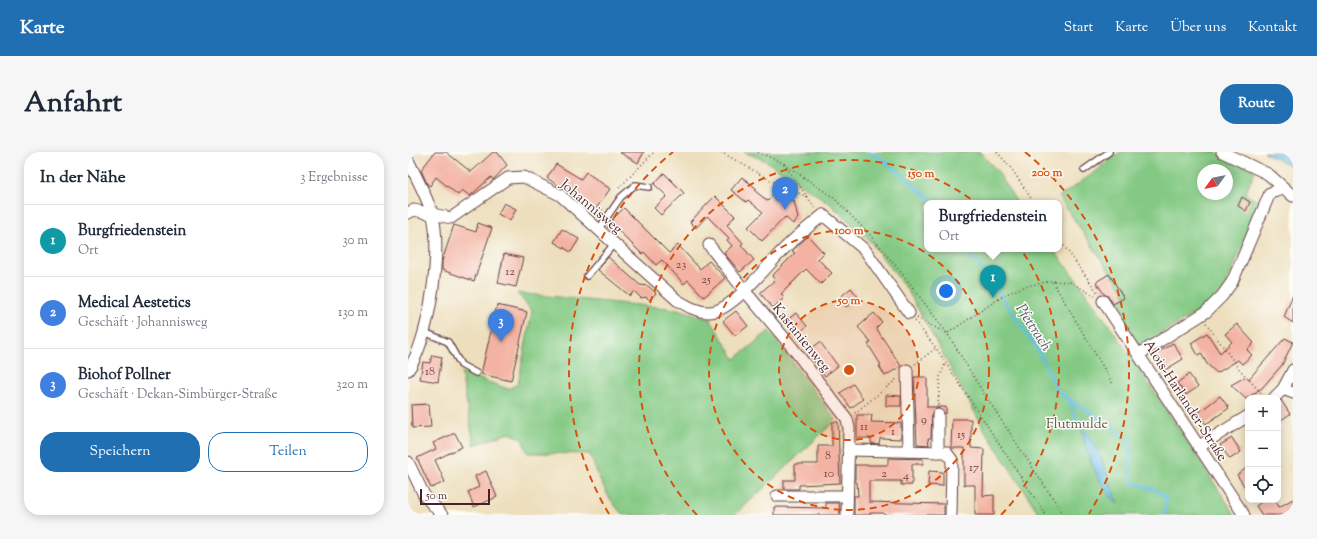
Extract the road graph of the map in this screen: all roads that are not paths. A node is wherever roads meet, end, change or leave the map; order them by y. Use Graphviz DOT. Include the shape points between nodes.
graph roads {
  1 [pos="1109,152"];
  2 [pos="1222,152"];
  3 [pos="408,160"];
  4 [pos="1084,170"];
  5 [pos="648,187"];
  6 [pos="1283,189"];
  7 [pos="1293,196"];
  8 [pos="408,213"];
  9 [pos="432,214"];
  10 [pos="598,230"];
  11 [pos="614,244"];
  12 [pos="709,245"];
  13 [pos="587,276"];
  14 [pos="744,290"];
  15 [pos="1103,301"];
  16 [pos="909,313"];
  17 [pos="424,332"];
  18 [pos="1139,354"];
  19 [pos="408,370"];
  20 [pos="907,370"];
  21 [pos="1293,370"];
  22 [pos="476,373"];
  23 [pos="1288,391"];
  24 [pos="938,415"];
  25 [pos="1245,418"];
  26 [pos="1198,447"];
  27 [pos="848,450"];
  28 [pos="909,451"];
  29 [pos="938,452"];
  30 [pos="408,462"];
  31 [pos="777,496"];
  32 [pos="847,496"];
  33 [pos="442,515"];
  34 [pos="847,515"];
  35 [pos="951,515"];
  36 [pos="1244,515"];
  1 -- 4 [label="lane"];
  2 -- 6 [label="street" via="1268,174"];
  3 -- 9 [label="street"];
  5 -- 10 [label="lane" via="634,185"];
  6 -- 7 [label="street"];
  6 -- 18 [label="street" via="1270,193 1232,282 1216,303"];
  8 -- 9 [label="street, Johannisweg" via="414,210"];
  9 -- 10 [label="street, Johannisweg" via="451,218 508,178 524,177 560,195"];
  9 -- 17 [label="street" via="436,255"];
  10 -- 11 [label="street, Johannisweg"];
  11 -- 13 [label="lane"];
  11 -- 14 [label="street, Johannisweg" via="678,300 694,309 710,312 724,307"];
  12 -- 14 [label="street"];
  14 -- 16 [label="street, Johannisweg" via="787,245 823,215 865,250"];
  14 -- 27 [label="street, Kastanienweg" via="847,419"];
  15 -- 18 [label="street, Alois-Harlander-Straße"];
  17 -- 19 [label="street" via="413,364"];
  17 -- 22 [label="lane" via="448,342 461,365"];
  18 -- 26 [label="street, Alois-Harlander-Straße"];
  20 -- 28 [label="street"];
  21 -- 23 [label="street"];
  24 -- 29 [label="street"];
  25 -- 26 [label="street"];
  26 -- 36 [label="street, Alois-Harlander-Straße"];
  27 -- 28 [label="street"];
  27 -- 32 [label="street"];
  28 -- 29 [label="street"];
  29 -- 35 [label="street" via="946,452 952,460"];
  30 -- 33 [label="street" via="424,495"];
  31 -- 32 [label="street"];
  32 -- 34 [label="street"];
}
